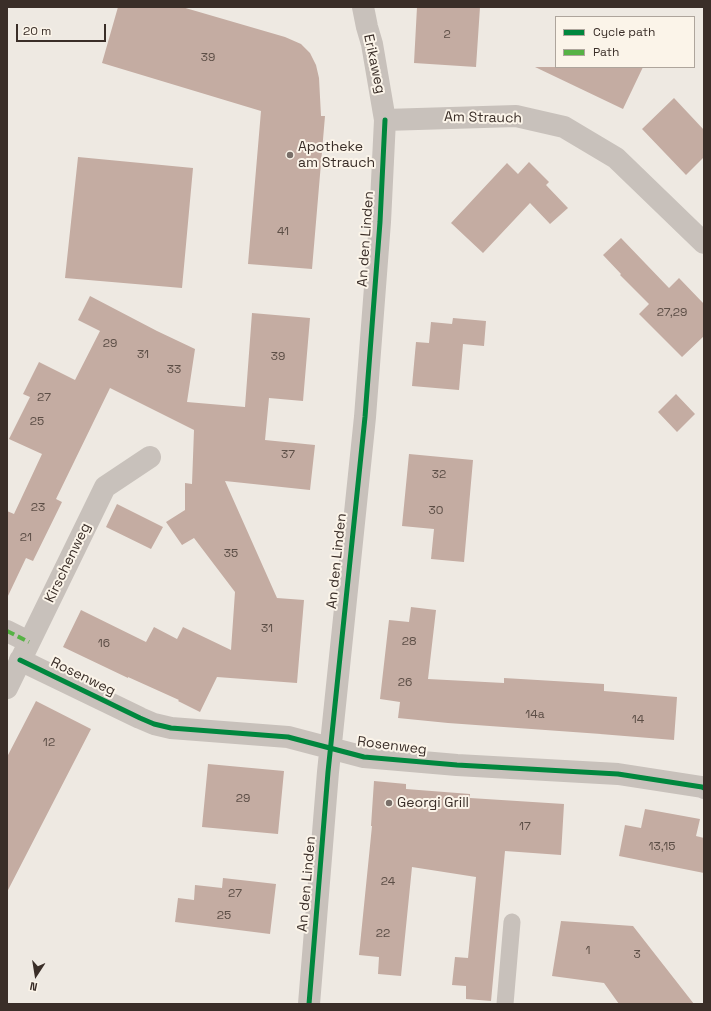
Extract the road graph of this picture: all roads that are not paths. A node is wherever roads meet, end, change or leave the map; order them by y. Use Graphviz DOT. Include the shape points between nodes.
graph roads {
  1 [pos="363,7"];
  2 [pos="385,120"];
  3 [pos="704,243"];
  4 [pos="150,457"];
  5 [pos="7,631"];
  6 [pos="25,651"];
  7 [pos="7,688"];
  8 [pos="330,748"];
  9 [pos="704,788"];
  10 [pos="512,922"];
  11 [pos="309,1004"];
  12 [pos="505,1004"];
  1 -- 2 [label="street, Erikaweg"];
  2 -- 3 [label="street, Am Strauch" via="516,116 564,127 616,158"];
  2 -- 8 [label="street, An den Linden" via="365,417"];
  4 -- 6 [label="street, Kirschenweg" via="105,487"];
  5 -- 6 [label="street, Rosenweg"];
  6 -- 7 [label="street, Kirschenweg"];
  6 -- 8 [label="street, Rosenweg" via="154,724 171,728 288,737"];
  8 -- 9 [label="street, Rosenweg" via="364,757 618,774"];
  8 -- 11 [label="street, An den Linden"];
  10 -- 12 [label="lane"];
}
